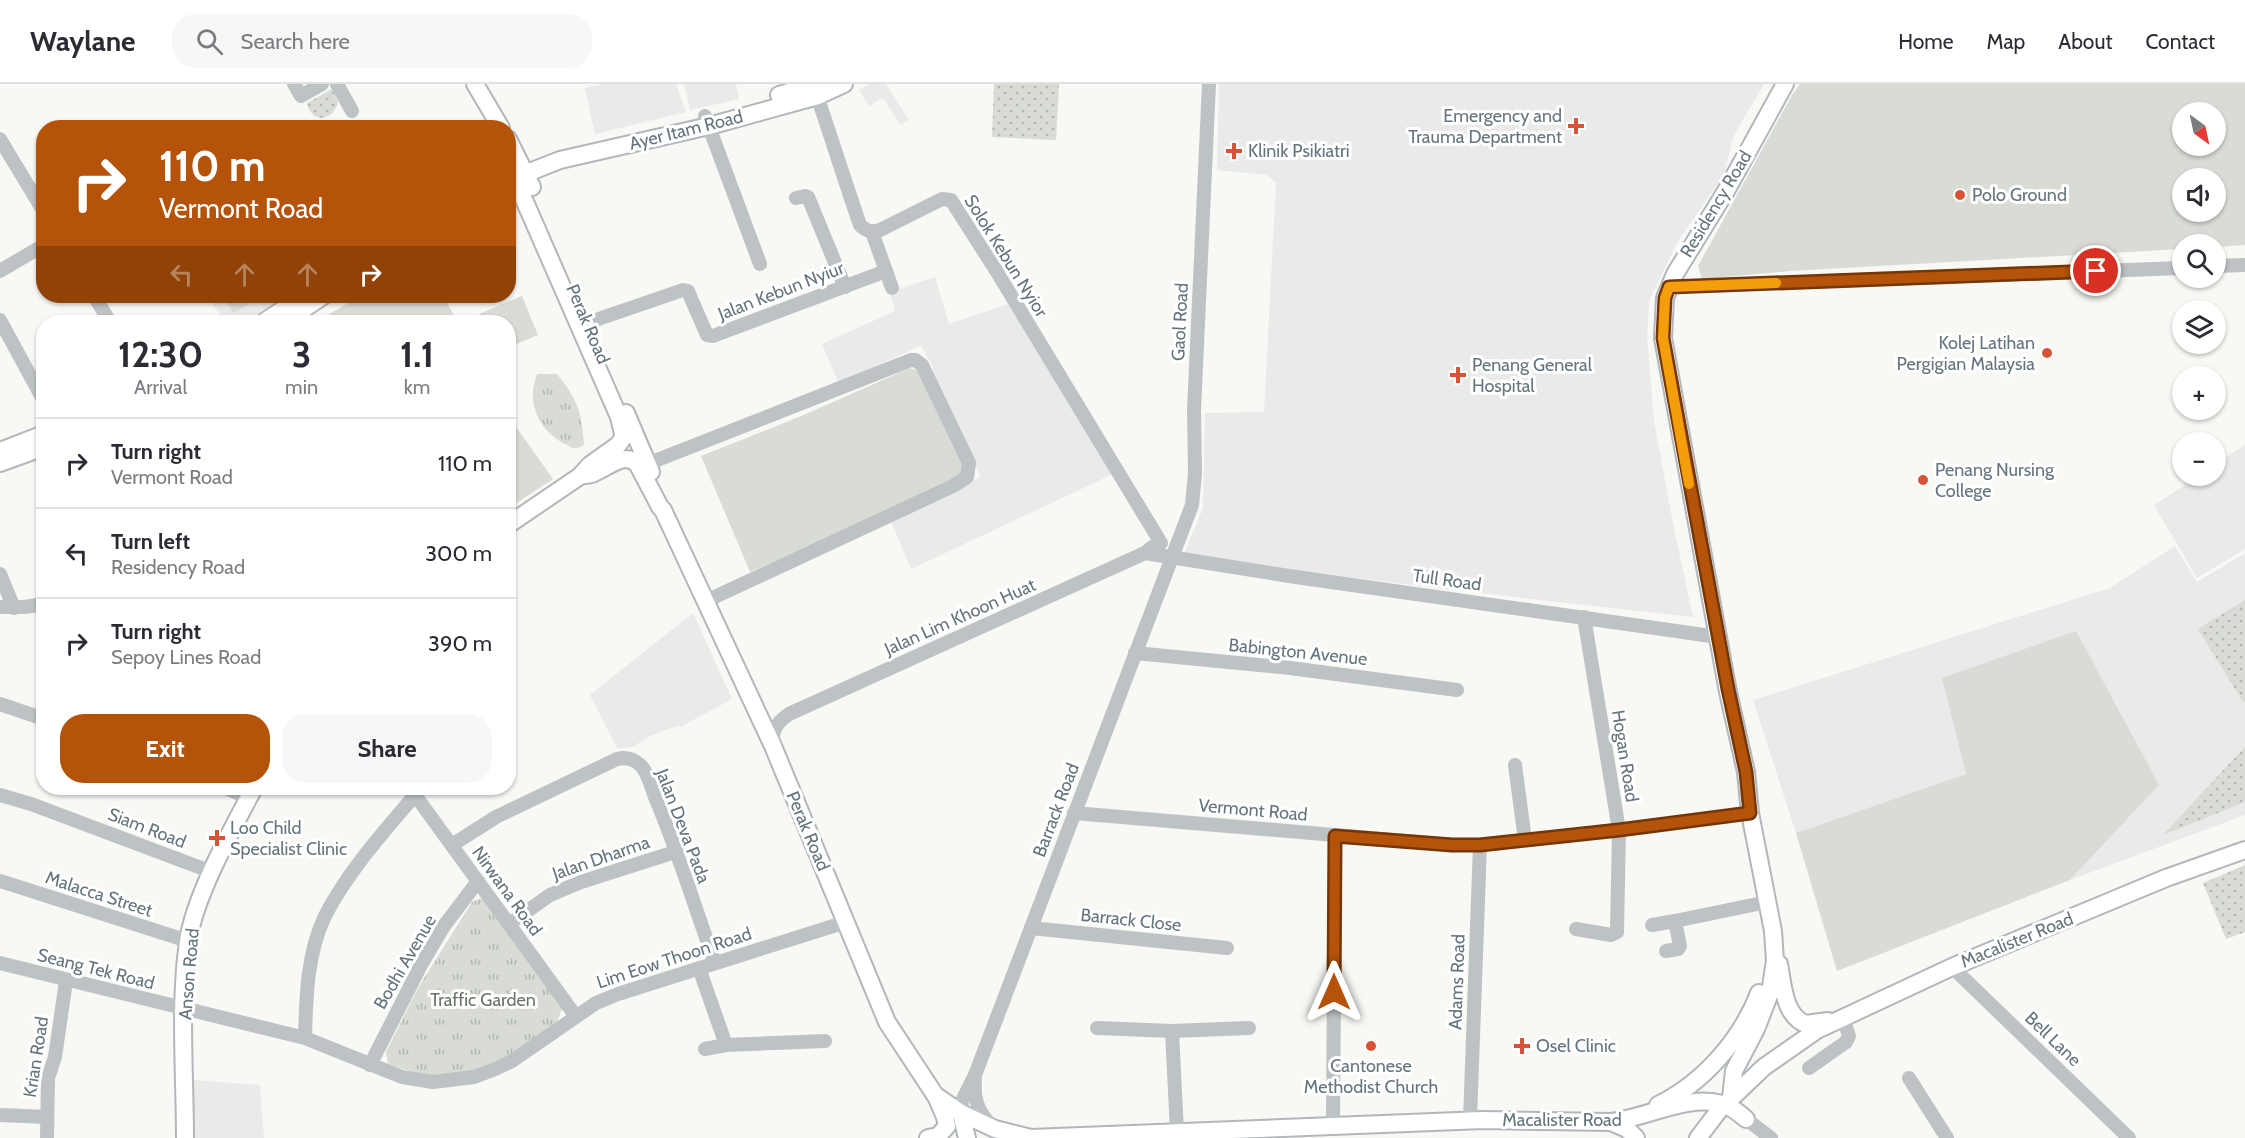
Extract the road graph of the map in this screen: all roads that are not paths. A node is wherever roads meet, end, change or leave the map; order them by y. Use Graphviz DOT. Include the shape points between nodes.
graph roads {
  1 [pos="294,84"];
  2 [pos="322,84"];
  3 [pos="336,84"];
  4 [pos="467,84"];
  5 [pos="475,84"];
  6 [pos="844,84"];
  7 [pos="1209,84"];
  8 [pos="1785,84"];
  9 [pos="816,88"];
  10 [pos="352,111"];
  11 [pos="487,120"];
  12 [pos="496,120"];
  13 [pos="707,121"];
  14 [pos="0,139"];
  15 [pos="516,170"];
  16 [pos="516,176"];
  17 [pos="796,198"];
  18 [pos="36,199"];
  19 [pos="872,232"];
  20 [pos="36,250"];
  21 [pos="760,264"];
  22 [pos="2245,265"];
  23 [pos="2226,266"];
  24 [pos="2172,268"];
  25 [pos="0,271"];
  26 [pos="886,271"];
  27 [pos="845,287"];
  28 [pos="1669,287"];
  29 [pos="892,288"];
  30 [pos="292,303"];
  31 [pos="312,303"];
  32 [pos="274,315"];
  33 [pos="294,315"];
  34 [pos="0,320"];
  35 [pos="582,328"];
  36 [pos="36,386"];
  37 [pos="36,437"];
  38 [pos="36,448"];
  39 [pos="0,453"];
  40 [pos="647,464"];
  41 [pos="580,476"];
  42 [pos="663,510"];
  43 [pos="516,520"];
  44 [pos="1161,543"];
  45 [pos="1177,544"];
  46 [pos="1145,553"];
  47 [pos="1171,557"];
  48 [pos="0,574"];
  49 [pos="706,601"];
  50 [pos="36,604"];
  51 [pos="7,607"];
  52 [pos="1584,617"];
  53 [pos="1718,637"];
  54 [pos="1135,653"];
  55 [pos="1457,690"];
  56 [pos="0,704"];
  57 [pos="756,710"];
  58 [pos="789,714"];
  59 [pos="36,716"];
  60 [pos="773,746"];
  61 [pos="1515,765"];
  62 [pos="0,795"];
  63 [pos="251,795"];
  64 [pos="410,795"];
  65 [pos="416,795"];
  66 [pos="1074,813"];
  67 [pos="1750,813"];
  68 [pos="1619,830"];
  69 [pos="1335,836"];
  70 [pos="1525,840"];
  71 [pos="452,845"];
  72 [pos="1480,845"];
  73 [pos="2245,850"];
  74 [pos="678,852"];
  75 [pos="212,873"];
  76 [pos="478,880"];
  77 [pos="0,882"];
  78 [pos="1767,902"];
  79 [pos="1675,921"];
  80 [pos="846,922"];
  81 [pos="509,924"];
  82 [pos="1652,925"];
  83 [pos="1031,928"];
  84 [pos="1576,929"];
  85 [pos="1773,931"];
  86 [pos="188,941"];
  87 [pos="1227,948"];
  88 [pos="1666,951"];
  89 [pos="0,963"];
  90 [pos="715,963"];
  91 [pos="1952,967"];
  92 [pos="699,968"];
  93 [pos="66,981"];
  94 [pos="184,1008"];
  95 [pos="576,1015"];
  96 [pos="1843,1017"];
  97 [pos="1097,1028"];
  98 [pos="1249,1028"];
  99 [pos="1172,1031"];
  100 [pos="305,1038"];
  101 [pos="825,1041"];
  102 [pos="726,1045"];
  103 [pos="705,1049"];
  104 [pos="370,1065"];
  105 [pos="1809,1068"];
  106 [pos="1761,1070"];
  107 [pos="975,1075"];
  108 [pos="1909,1078"];
  109 [pos="935,1095"];
  110 [pos="1728,1101"];
  111 [pos="961,1113"];
  112 [pos="0,1115"];
  113 [pos="46,1117"];
  114 [pos="1746,1119"];
  115 [pos="1470,1120"];
  116 [pos="1629,1120"];
  117 [pos="1611,1122"];
  118 [pos="1333,1126"];
  119 [pos="995,1129"];
  120 [pos="1177,1132"];
  121 [pos="1699,1135"];
  122 [pos="47,1138"];
  123 [pos="185,1138"];
  124 [pos="928,1138"];
  125 [pos="967,1138"];
  126 [pos="1030,1138"];
  127 [pos="1636,1138"];
  128 [pos="1771,1138"];
  129 [pos="1947,1138"];
  130 [pos="2129,1138"];
  1 -- 2 [label="street" via="302,96"];
  3 -- 10 [label="street"];
  4 -- 11 [label="main road"];
  5 -- 12 [label="main road"];
  6 -- 9 [label="main road, Ayer Itam Road"];
  7 -- 45 [label="street, Gaol Road" via="1194,411 1194,496"];
  8 -- 28 [label="main road, Residency Road"];
  9 -- 13 [label="main road, Ayer Itam Road"];
  9 -- 19 [label="street" via="860,225"];
  13 -- 15 [label="main road, Ayer Itam Road" via="559,150"];
  13 -- 21 [label="street"];
  14 -- 18 [label="street"];
  16 -- 35 [label="main road, Perak Road"];
  17 -- 27 [label="street" via="808,197"];
  19 -- 26 [label="street"];
  19 -- 44 [label="street, Solok Kebun Nyior" via="946,198 951,200"];
  20 -- 25 [label="street"];
  22 -- 23 [label="street"];
  24 -- 28 [label="street"];
  26 -- 27 [label="street, Jalan Kebun Nyiur"];
  26 -- 29 [label="street"];
  27 -- 35 [label="street, Jalan Kebun Nyiur" via="713,336 706,334 688,291 683,290"];
  28 -- 53 [label="main road, Residency Road" via="1663,338"];
  30 -- 32 [label="main road"];
  31 -- 33 [label="main road"];
  34 -- 36 [label="street"];
  35 -- 40 [label="main road, Perak Road"];
  35 -- 41 [label="main road, Perak Road" via="619,417 623,438"];
  37 -- 39 [label="main road"];
  38 -- 39 [label="main road"];
  40 -- 42 [label="main road, Perak Road"];
  40 -- 49 [label="street" via="911,360 922,365 969,463 967,477 953,486"];
  41 -- 42 [label="main road, Perak Road" via="626,458 634,460"];
  41 -- 43 [label="main road"];
  42 -- 49 [label="main road, Perak Road"];
  44 -- 45 [label="street"];
  44 -- 46 [label="street, Jalan Lim Khoon Huat"];
  45 -- 47 [label="street, Gaol Road"];
  46 -- 47 [label="street"];
  46 -- 58 [label="street, Jalan Lim Khoon Huat"];
  47 -- 52 [label="street, Tull Road"];
  47 -- 54 [label="street, Barrack Road"];
  48 -- 51 [label="street"];
  49 -- 57 [label="main road, Perak Road"];
  50 -- 51 [label="street"];
  52 -- 53 [label="street, Tull Road"];
  52 -- 68 [label="street, Hogan Road"];
  53 -- 67 [label="main road, Residency Road" via="1746,772"];
  54 -- 55 [label="street, Babington Avenue"];
  54 -- 66 [label="street, Barrack Road"];
  56 -- 59 [label="street"];
  57 -- 58 [label="street, Jalan Lim Khoon Huat"];
  57 -- 60 [label="main road, Perak Road"];
  58 -- 60 [label="street, Jalan Lim Khoon Huat" via="775,727"];
  60 -- 80 [label="main road, Perak Road"];
  61 -- 70 [label="street"];
  62 -- 75 [label="street, Siam Road"];
  63 -- 75 [label="main road, Anson Road"];
  64 -- 100 [label="street" via="325,917 311,964"];
  65 -- 71 [label="street, Nirwana Road"];
  66 -- 69 [label="street, Vermont Road"];
  66 -- 83 [label="street, Barrack Road"];
  67 -- 68 [label="street, Vermont Road"];
  67 -- 78 [label="main road, Residency Road"];
  68 -- 70 [label="street, Vermont Road"];
  68 -- 84 [label="street, Hogan Road" via="1617,932 1611,935"];
  69 -- 72 [label="street, Vermont Road"];
  69 -- 118 [label="street"];
  70 -- 72 [label="street, Vermont Road"];
  71 -- 74 [label="street, Jalan Deva Pada" via="496,817 625,757 644,770"];
  71 -- 76 [label="street, Nirwana Road"];
  72 -- 115 [label="street, Adams Road"];
  73 -- 91 [label="main road, Macalister Road" via="2166,878"];
  74 -- 81 [label="street, Jalan Dharma" via="550,895"];
  74 -- 90 [label="street, Jalan Deva Pada"];
  75 -- 86 [label="main road, Anson Road"];
  76 -- 81 [label="street, Nirwana Road"];
  76 -- 104 [label="street, Bodhi Avenue" via="421,965"];
  77 -- 86 [label="street, Malacca Street"];
  78 -- 79 [label="street"];
  78 -- 85 [label="main road, Residency Road"];
  79 -- 82 [label="street"];
  79 -- 88 [label="street" via="1680,946"];
  80 -- 90 [label="street, Lim Eow Thoon Road"];
  80 -- 109 [label="main road, Perak Road" via="887,1022"];
  81 -- 95 [label="street, Nirwana Road"];
  83 -- 87 [label="street, Barrack Close"];
  83 -- 107 [label="street, Barrack Road"];
  85 -- 96 [label="main road" via="1792,1015 1806,1024"];
  85 -- 110 [label="main road" via="1775,961 1770,993 1734,1071"];
  85 -- 116 [label="main road" via="1759,993 1731,1042 1693,1083"];
  86 -- 94 [label="main road, Anson Road"];
  89 -- 93 [label="street, Seang Tek Road"];
  90 -- 92 [label="street, Lim Eow Thoon Road"];
  91 -- 96 [label="main road, Macalister Road"];
  91 -- 130 [label="street, Bell Lane"];
  92 -- 95 [label="street, Lim Eow Thoon Road" via="618,994"];
  92 -- 102 [label="street"];
  93 -- 94 [label="street, Seang Tek Road"];
  93 -- 113 [label="street, Krian Road" via="55,1057 48,1078"];
  94 -- 100 [label="street, Lim Eow Thoon Road"];
  94 -- 123 [label="main road, Anson Road"];
  95 -- 104 [label="street, Lim Eow Thoon Road" via="512,1061 474,1077 420,1081"];
  96 -- 105 [label="street" via="1849,1036 1846,1042"];
  96 -- 106 [label="main road, Macalister Road" via="1792,1046"];
  97 -- 99 [label="street"];
  98 -- 99 [label="street"];
  99 -- 120 [label="street"];
  100 -- 104 [label="street, Lim Eow Thoon Road"];
  101 -- 102 [label="street"];
  102 -- 103 [label="street"];
  106 -- 110 [label="main road, Macalister Road"];
  106 -- 114 [label="main road" via="1744,1101"];
  107 -- 111 [label="street, Barrack Road" via="962,1101"];
  107 -- 119 [label="street, Barrack Road" via="976,1103"];
  108 -- 129 [label="street"];
  109 -- 111 [label="main road, Perak Road"];
  109 -- 124 [label="main road" via="946,1126 938,1136"];
  110 -- 114 [label="main road"];
  110 -- 116 [label="main road, Macalister Road" via="1687,1104"];
  110 -- 121 [label="main road"];
  111 -- 119 [label="main road, Macalister Road"];
  111 -- 125 [label="main road"];
  112 -- 113 [label="street"];
  113 -- 122 [label="street, Krian Road"];
  114 -- 121 [label="main road" via="1719,1121"];
  114 -- 128 [label="street"];
  115 -- 117 [label="main road, Macalister Road"];
  115 -- 118 [label="main road, Macalister Road"];
  116 -- 117 [label="main road, Macalister Road"];
  117 -- 127 [label="main road"];
  118 -- 120 [label="main road, Macalister Road"];
  119 -- 126 [label="main road, Macalister Road"];
  120 -- 126 [label="main road, Macalister Road"];
}
